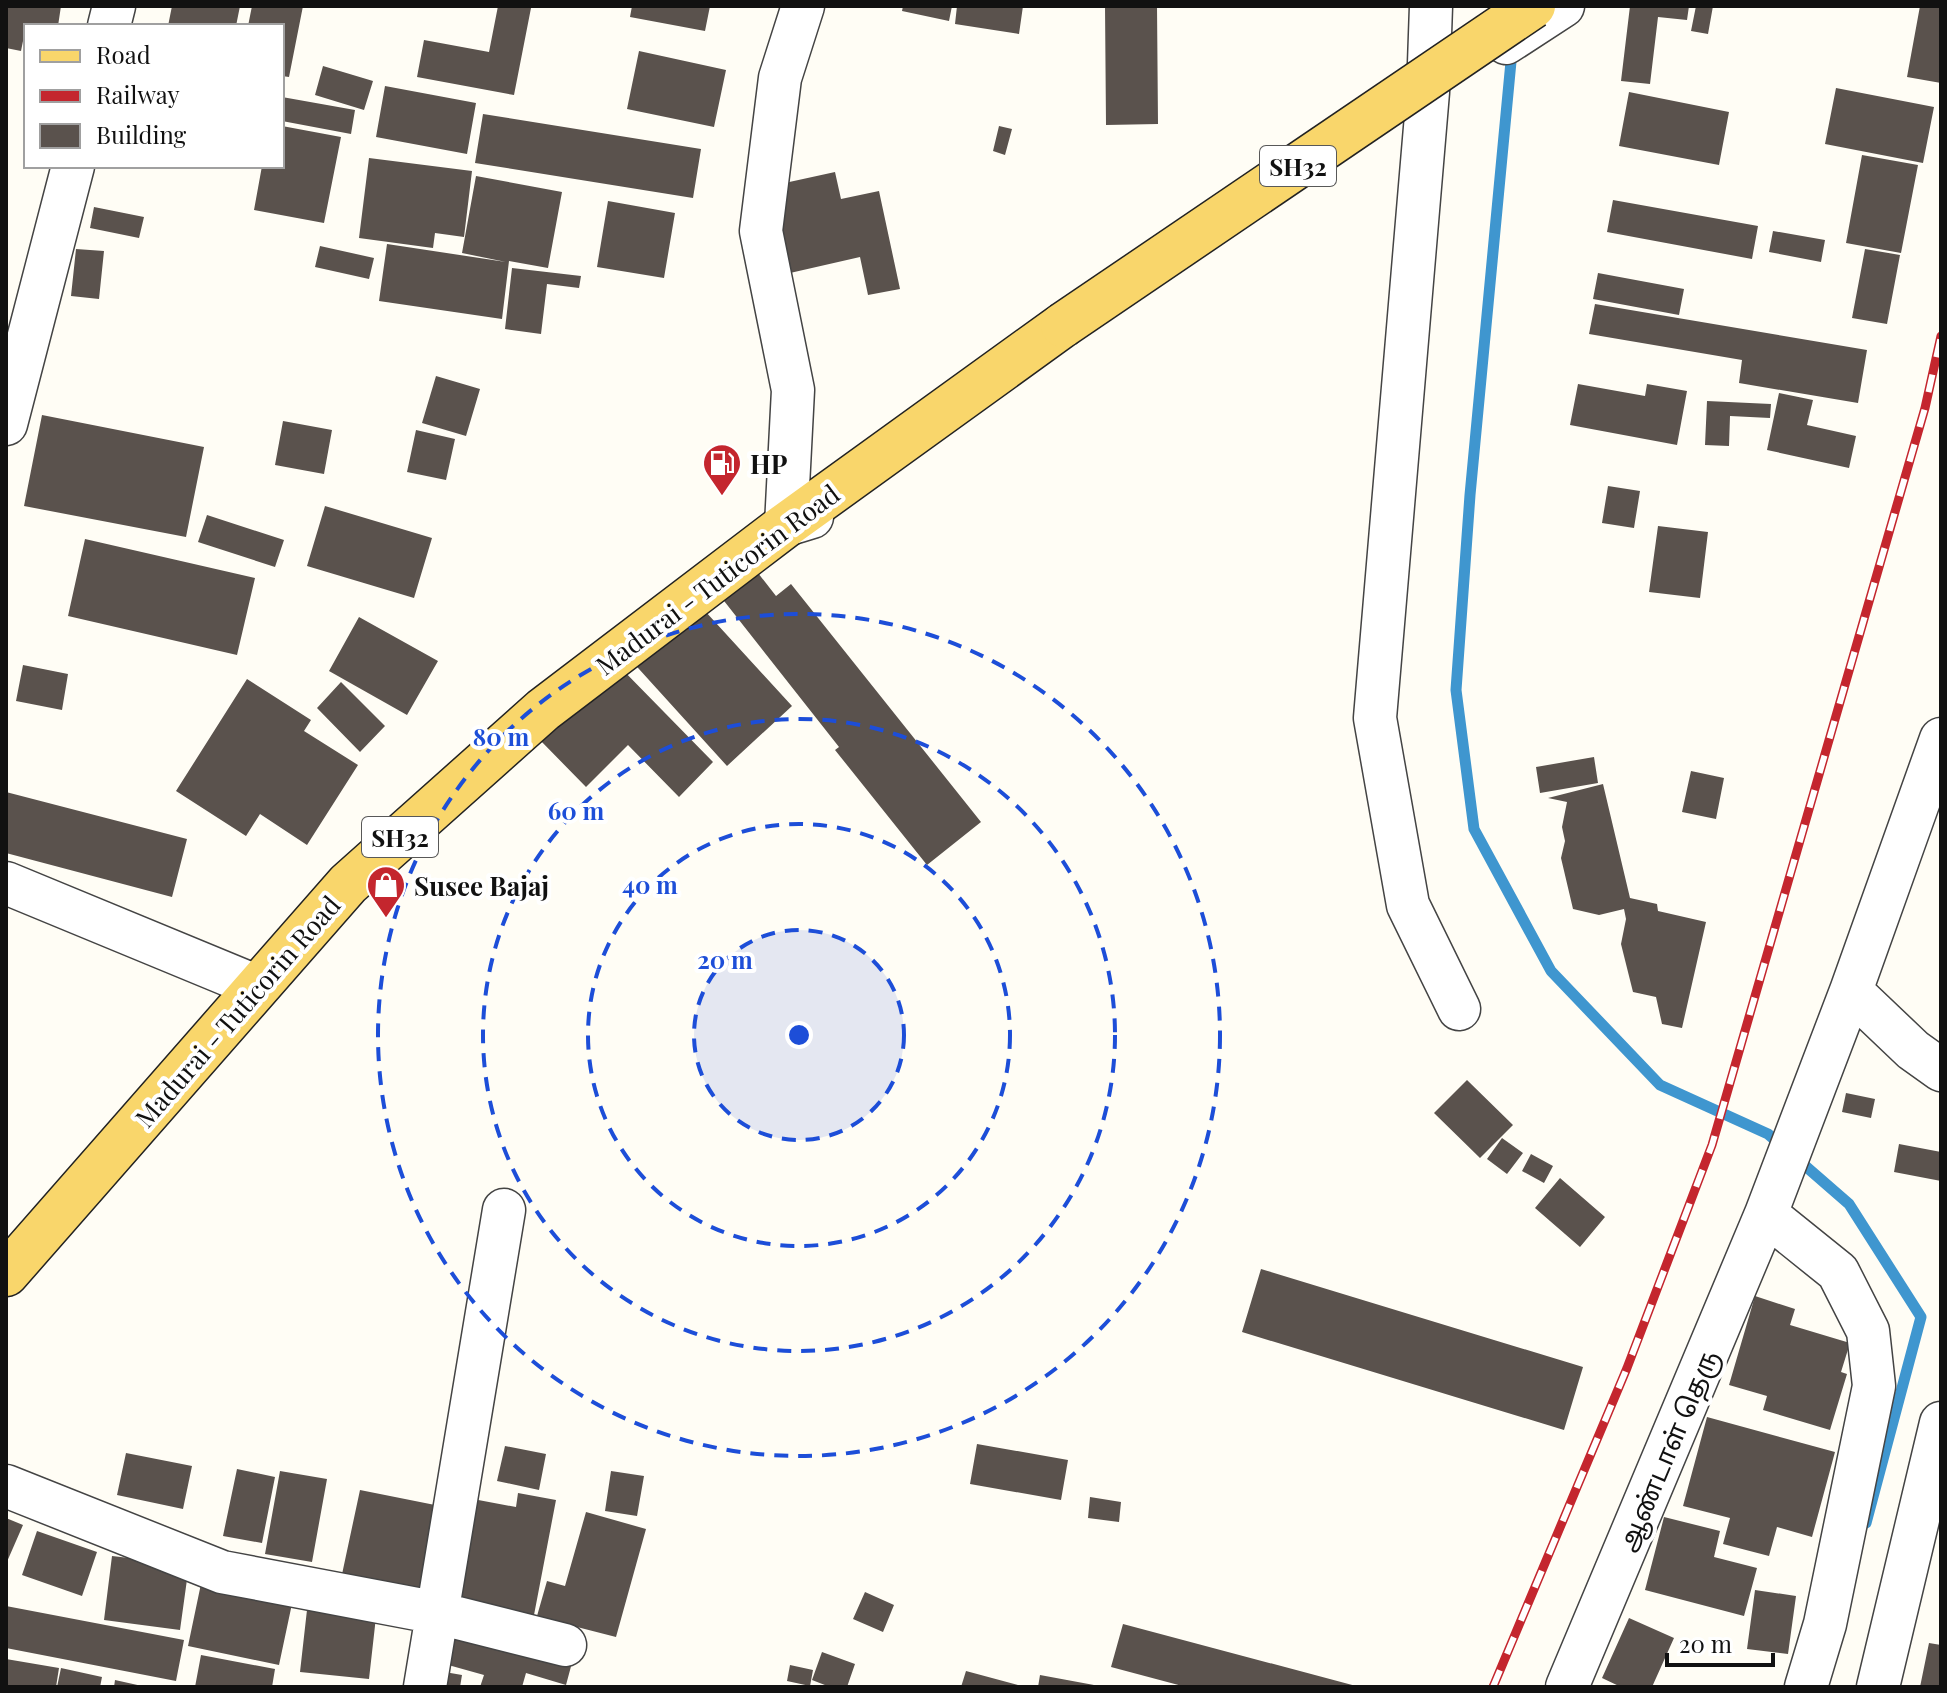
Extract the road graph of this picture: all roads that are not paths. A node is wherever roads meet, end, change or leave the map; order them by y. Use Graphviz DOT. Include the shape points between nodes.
graph roads {
  1 [pos="803,6"];
  2 [pos="1431,6"];
  3 [pos="1544,12"];
  4 [pos="1428,92"];
  5 [pos="72,168"];
  6 [pos="6,424"];
  7 [pos="786,525"];
  8 [pos="1941,739"];
  9 [pos="6,883"];
  10 [pos="258,987"];
  11 [pos="1851,991"];
  12 [pos="1459,1009"];
  13 [pos="1941,1070"];
  14 [pos="504,1210"];
  15 [pos="1766,1214"];
  16 [pos="6,1274"];
  17 [pos="1941,1423"];
  18 [pos="6,1486"];
  19 [pos="438,1613"];
  20 [pos="565,1645"];
  21 [pos="425,1687"];
  22 [pos="1567,1687"];
  23 [pos="1806,1687"];
  24 [pos="1878,1687"];
  1 -- 7 [label="street" via="780,78 761,231 793,390"];
  2 -- 4 [label="street"];
  3 -- 4 [label="street"];
  3 -- 7 [label="main road, Madurai - Tuticorin Road / SH32, bridge" via="1063,325"];
  4 -- 7 [label="street" via="833,511"];
  4 -- 12 [label="street" via="1375,718 1408,905"];
  5 -- 6 [label="street"];
  7 -- 10 [label="main road, Madurai - Tuticorin Road / SH32" via="543,710 348,884"];
  8 -- 11 [label="street, ஆண்டாள் தெரு"];
  9 -- 10 [label="street"];
  10 -- 16 [label="main road, Madurai - Tuticorin Road / SH32"];
  11 -- 13 [label="street"];
  11 -- 15 [label="street, ஆண்டாள் தெரு"];
  14 -- 19 [label="street"];
  15 -- 22 [label="street, ஆண்டாள் தெரு"];
  15 -- 23 [label="street" via="1838,1272 1868,1331 1874,1386 1825,1624"];
  17 -- 24 [label="street"];
  18 -- 19 [label="street" via="222,1572"];
  19 -- 20 [label="street"];
  19 -- 21 [label="street"];
}
